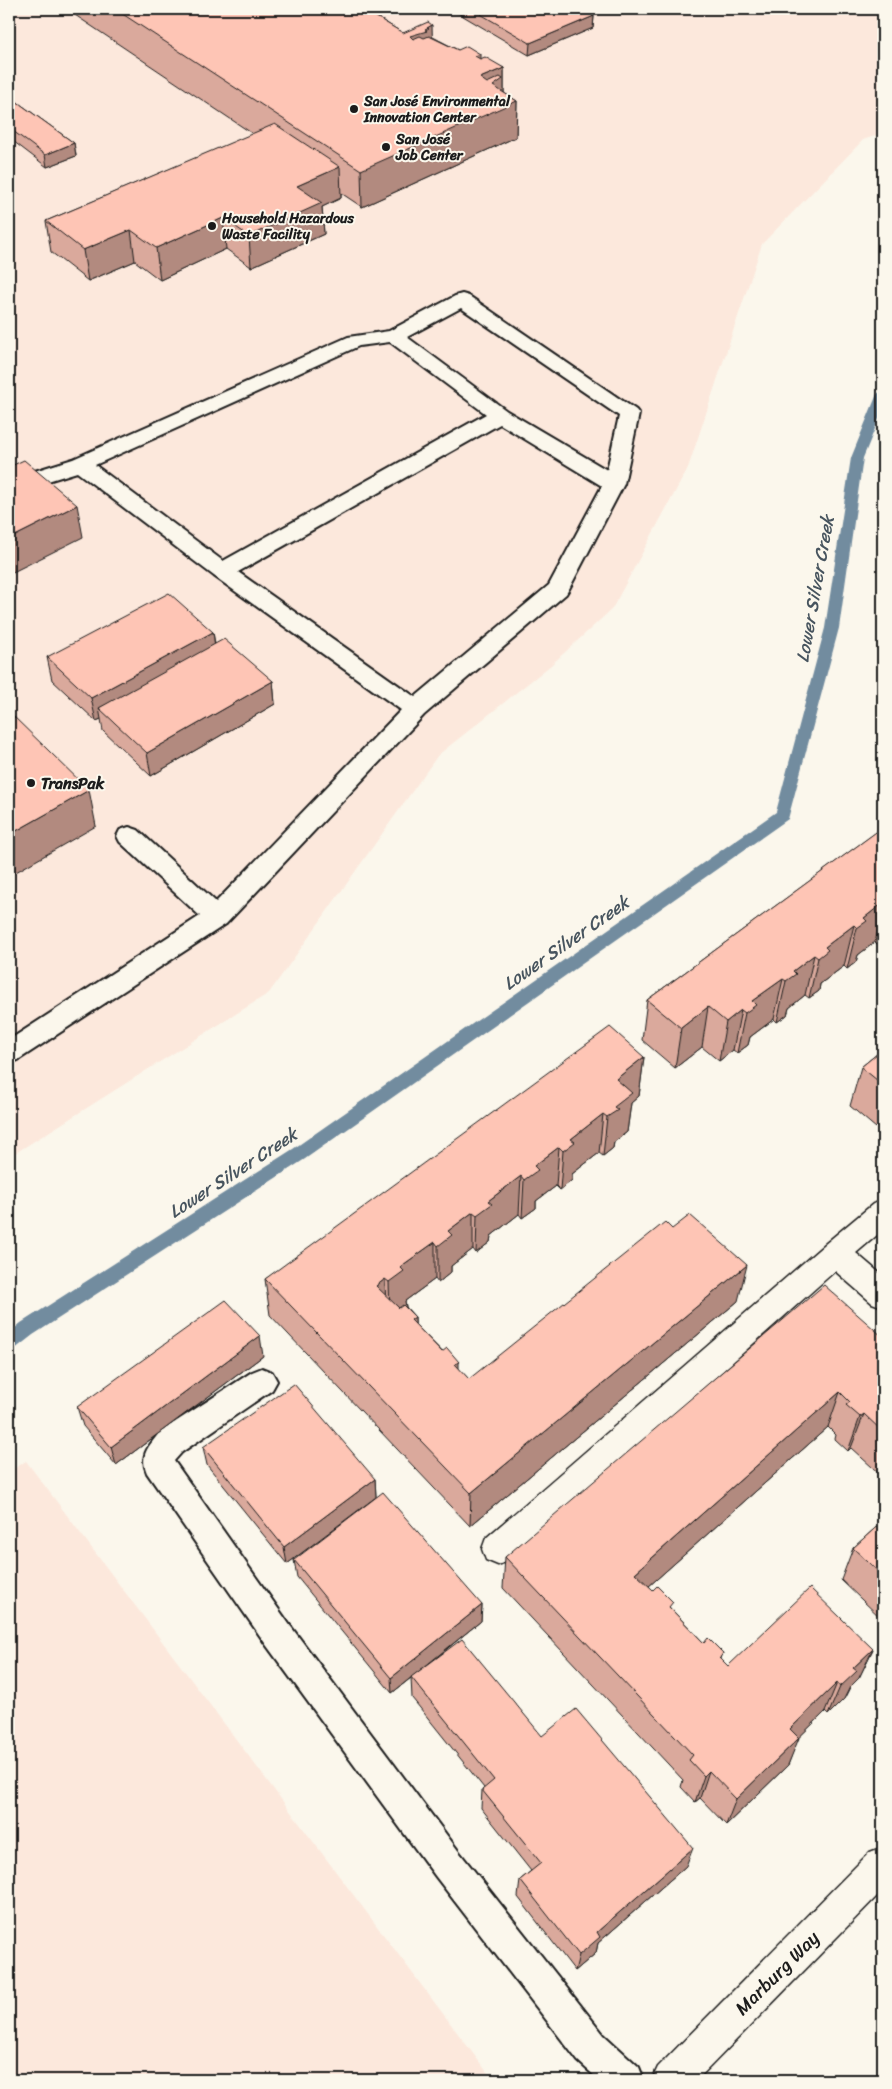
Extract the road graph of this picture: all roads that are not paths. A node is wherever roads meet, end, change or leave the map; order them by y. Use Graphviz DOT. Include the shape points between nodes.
graph roads {
  1 [pos="394,336"];
  2 [pos="500,415"];
  3 [pos="80,464"];
  4 [pos="614,484"];
  5 [pos="9,486"];
  6 [pos="222,572"];
  7 [pos="416,709"];
  8 [pos="129,836"];
  9 [pos="217,917"];
  10 [pos="9,1053"];
  11 [pos="883,1213"];
  12 [pos="835,1253"];
  13 [pos="883,1294"];
  14 [pos="262,1381"];
  15 [pos="498,1548"];
  16 [pos="883,1865"];
  17 [pos="626,2080"];
  18 [pos="672,2080"];
  1 -- 2 [label="lane"];
  1 -- 3 [label="lane" via="355,341"];
  1 -- 4 [label="lane" via="462,300 629,414"];
  2 -- 4 [label="lane"];
  2 -- 6 [label="lane"];
  3 -- 5 [label="lane"];
  3 -- 6 [label="lane"];
  4 -- 7 [label="lane" via="558,589"];
  6 -- 7 [label="lane"];
  7 -- 9 [label="lane"];
  8 -- 9 [label="lane"];
  9 -- 10 [label="lane"];
  11 -- 12 [label="street"];
  12 -- 13 [label="street"];
  12 -- 15 [label="street"];
  14 -- 17 [label="lane" via="171,1442 160,1455 158,1463 284,1643 448,1865 591,2048"];
  16 -- 18 [label="street, Marburg Way"];
}
